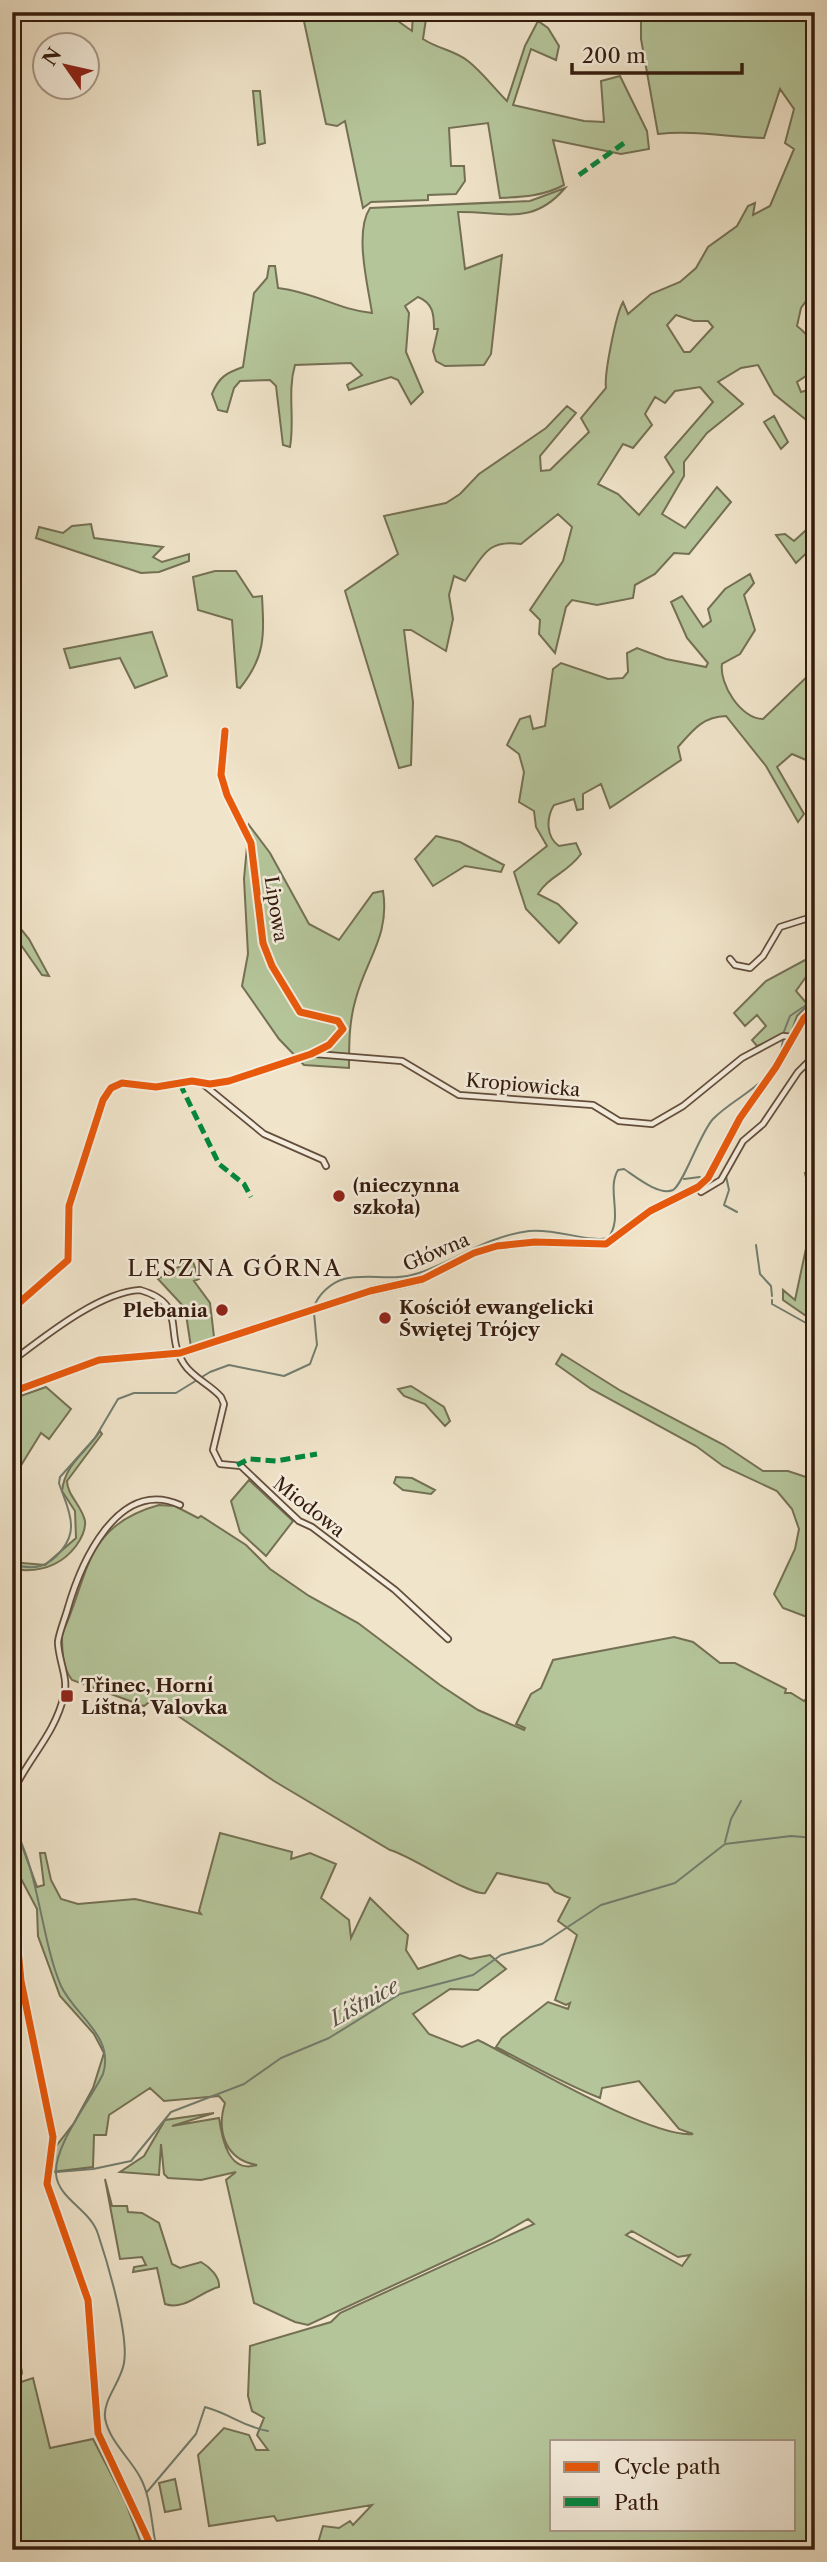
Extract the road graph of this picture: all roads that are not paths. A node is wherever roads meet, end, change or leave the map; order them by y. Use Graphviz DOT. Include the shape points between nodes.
graph roads {
  1 [pos="225,731"];
  2 [pos="815,916"];
  3 [pos="730,958"];
  4 [pos="815,1009"];
  5 [pos="793,1037"];
  6 [pos="311,1054"];
  7 [pos="811,1059"];
  8 [pos="203,1083"];
  9 [pos="326,1166"];
  10 [pos="701,1192"];
  11 [pos="12,1309"];
  12 [pos="180,1353"];
  13 [pos="12,1361"];
  14 [pos="12,1392"];
  15 [pos="180,1505"];
  16 [pos="448,1639"];
  17 [pos="12,1794"];
  18 [pos="12,1886"];
  19 [pos="153,2550"];
  1 -- 6 [label="street, Lipowa" via="221,775 251,843 268,956 300,1012 333,1019 343,1029 329,1045"];
  2 -- 3 [label="street" via="780,927 750,968 735,965"];
  4 -- 5 [label="street, Główna"];
  5 -- 6 [label="street, Kropiowicka" via="783,1036 741,1058 684,1106 652,1124 619,1121 598,1106 459,1096 402,1060"];
  5 -- 12 [label="street, Główna" via="740,1118 708,1178 650,1211 606,1244 524,1242 497,1246 423,1279 370,1291"];
  6 -- 8 [label="street, Lipowa" via="229,1081"];
  7 -- 10 [label="street" via="763,1124 743,1141 721,1180"];
  8 -- 9 [label="street" via="264,1134 323,1160"];
  8 -- 11 [label="street, Lipowa" via="156,1087 122,1083 107,1093 69,1206 68,1260"];
  12 -- 13 [label="street" via="167,1304 132,1290 66,1320"];
  12 -- 14 [label="street, Główna" via="99,1360"];
  12 -- 16 [label="street, Miodowa" via="184,1364 218,1392 223,1404 213,1450 220,1464 241,1466 299,1521 395,1590"];
  15 -- 17 [label="street" via="160,1498 138,1506 113,1521 92,1544 58,1641 65,1693 49,1737"];
  18 -- 19 [label="street" via="21,1981 53,2137 47,2185 89,2300 98,2432"];
}
